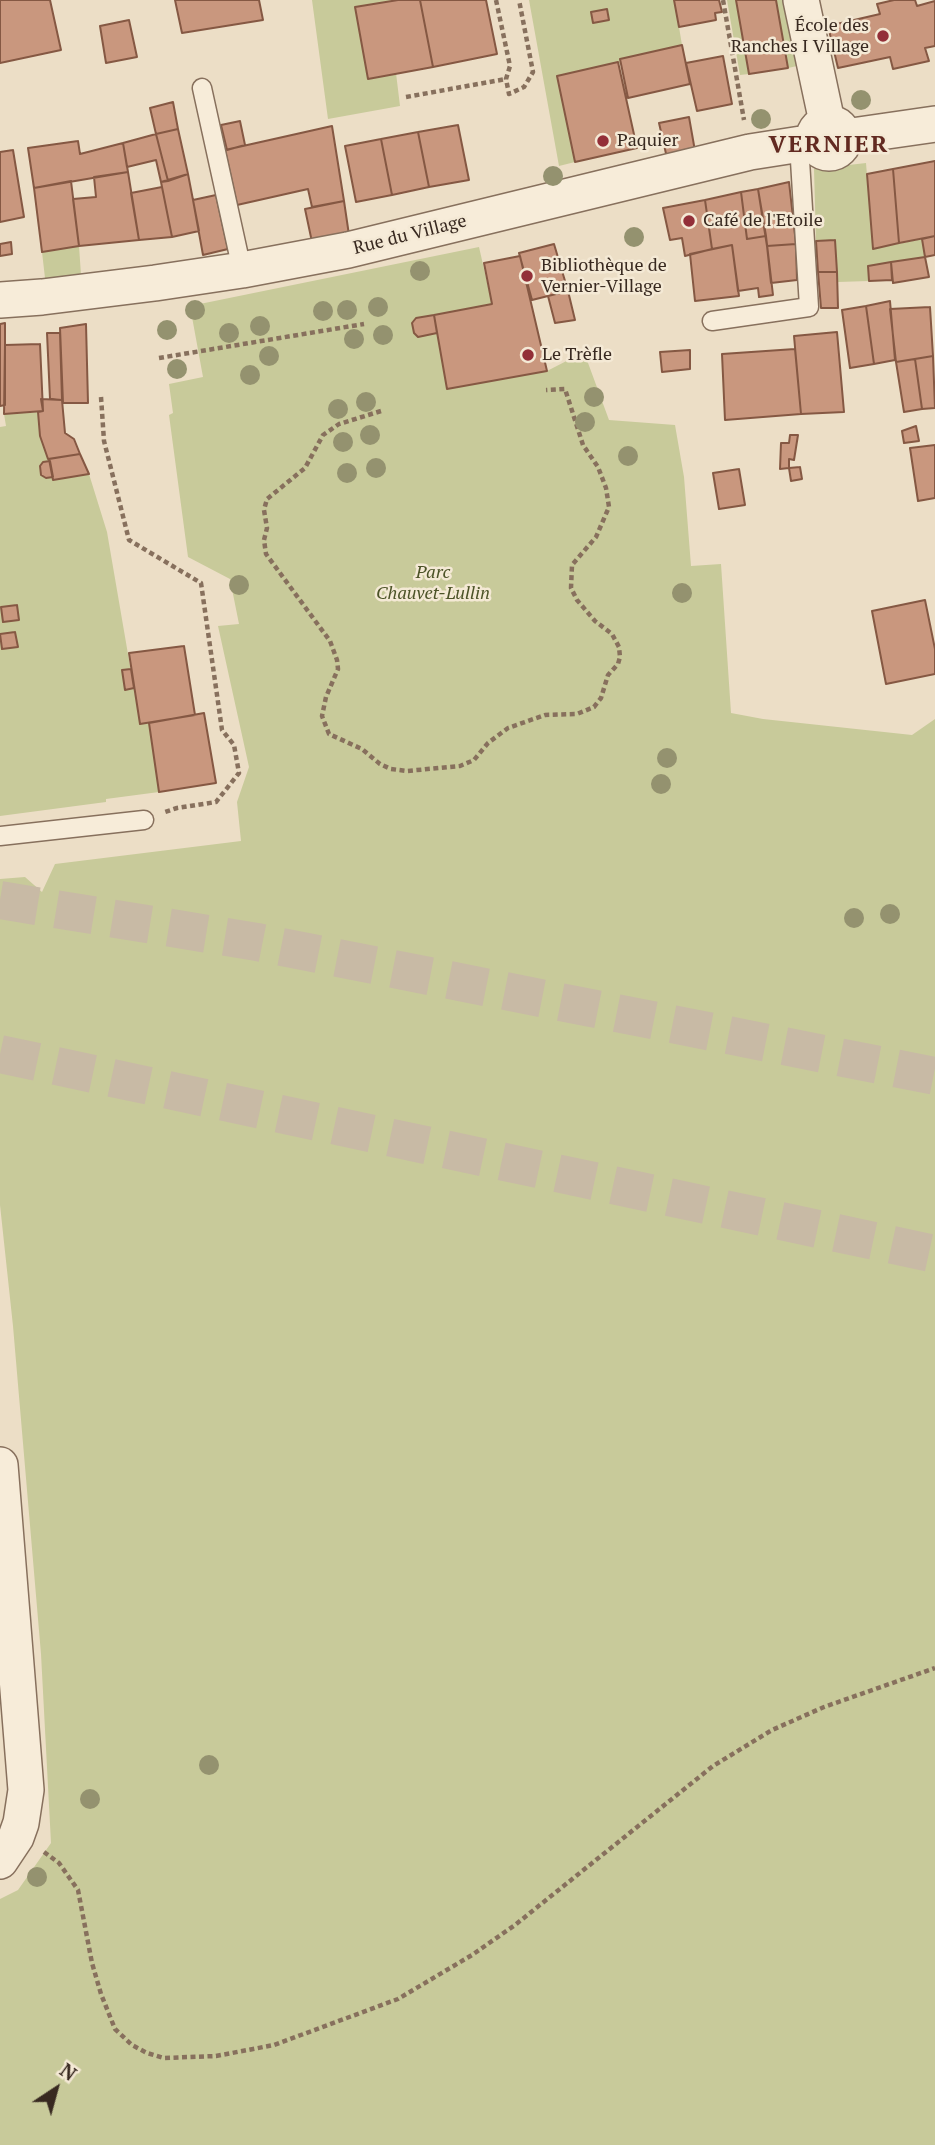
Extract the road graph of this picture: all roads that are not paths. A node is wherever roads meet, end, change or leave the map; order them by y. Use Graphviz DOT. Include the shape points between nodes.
graph roads {
  1 [pos="801,0"];
  2 [pos="202,88"];
  3 [pos="935,124"];
  4 [pos="821,136"];
  5 [pos="242,270"];
  6 [pos="0,300"];
  7 [pos="712,321"];
  8 [pos="144,820"];
  9 [pos="0,836"];
  10 [pos="0,1465"];
  11 [pos="0,1861"];
  1 -- 4 [label="street"];
  2 -- 5 [label="lane"];
  3 -- 4 [label="street, Rue du Village"];
  4 -- 5 [label="street, Rue du Village" via="348,250"];
  4 -- 7 [label="lane" via="810,307"];
  5 -- 6 [label="street, Rue du Village"];
  8 -- 9 [label="lane"];
  10 -- 11 [label="street" via="26,1790 16,1837"];
}
